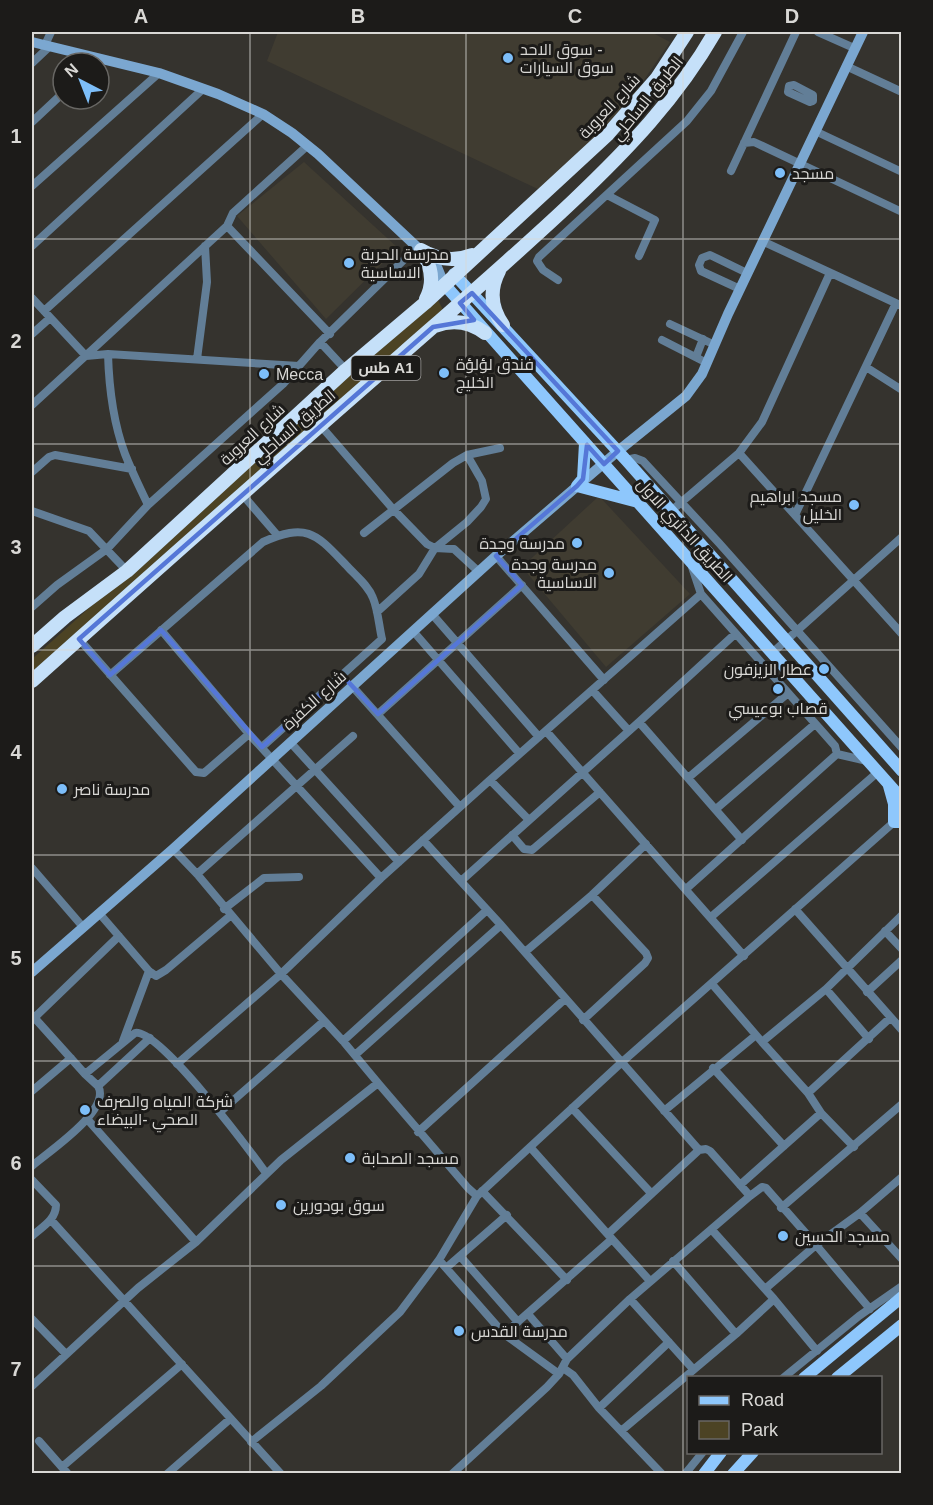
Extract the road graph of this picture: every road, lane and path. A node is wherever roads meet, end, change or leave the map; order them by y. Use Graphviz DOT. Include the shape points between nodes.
graph roads {
  1 [pos="51,32"];
  2 [pos="687,32"];
  3 [pos="716,32"];
  4 [pos="743,32"];
  5 [pos="796,32"];
  6 [pos="818,32"];
  7 [pos="863,32"];
  8 [pos="32,42"];
  9 [pos="47,46"];
  10 [pos="855,48"];
  11 [pos="64,51"];
  12 [pos="32,63"];
  13 [pos="111,64"];
  14 [pos="846,66"];
  15 [pos="159,73"];
  16 [pos="204,90"];
  17 [pos="902,92"];
  18 [pos="814,99"];
  19 [pos="51,104"];
  20 [pos="827,106"];
  21 [pos="627,113"];
  22 [pos="263,114"];
  23 [pos="32,122"];
  24 [pos="645,130"];
  25 [pos="814,131"];
  26 [pos="598,143"];
  27 [pos="744,143"];
  28 [pos="307,146"];
  29 [pos="614,162"];
  30 [pos="799,164"];
  31 [pos="731,171"];
  32 [pos="902,172"];
  33 [pos="32,186"];
  34 [pos="607,195"];
  35 [pos="902,212"];
  36 [pos="227,226"];
  37 [pos="762,241"];
  38 [pos="32,246"];
  39 [pos="205,246"];
  40 [pos="419,249"];
  41 [pos="476,253"];
  42 [pos="639,256"];
  43 [pos="437,267"];
  44 [pos="502,267"];
  45 [pos="747,273"];
  46 [pos="830,273"];
  47 [pos="454,274"];
  48 [pos="558,280"];
  49 [pos="444,284"];
  50 [pos="740,290"];
  51 [pos="472,293"];
  52 [pos="32,298"];
  53 [pos="424,303"];
  54 [pos="460,303"];
  55 [pos="899,304"];
  56 [pos="44,311"];
  57 [pos="50,318"];
  58 [pos="670,324"];
  59 [pos="503,325"];
  60 [pos="433,327"];
  61 [pos="486,333"];
  62 [pos="32,334"];
  63 [pos="330,334"];
  64 [pos="703,339"];
  65 [pos="662,340"];
  66 [pos="320,342"];
  67 [pos="715,345"];
  68 [pos="108,354"];
  69 [pos="86,356"];
  70 [pos="696,357"];
  71 [pos="197,359"];
  72 [pos="707,363"];
  73 [pos="299,366"];
  74 [pos="866,367"];
  75 [pos="346,370"];
  76 [pos="902,390"];
  77 [pos="32,405"];
  78 [pos="320,425"];
  79 [pos="585,443"];
  80 [pos="500,448"];
  81 [pos="739,453"];
  82 [pos="467,455"];
  83 [pos="622,456"];
  84 [pos="604,464"];
  85 [pos="132,469"];
  86 [pos="32,472"];
  87 [pos="577,486"];
  88 [pos="241,494"];
  89 [pos="639,502"];
  90 [pos="682,502"];
  91 [pos="148,505"];
  92 [pos="393,509"];
  93 [pos="32,511"];
  94 [pos="670,511"];
  95 [pos="795,515"];
  96 [pos="364,533"];
  97 [pos="278,536"];
  98 [pos="902,537"];
  99 [pos="435,548"];
  100 [pos="107,549"];
  101 [pos="496,556"];
  102 [pos="690,560"];
  103 [pos="127,571"];
  104 [pos="479,572"];
  105 [pos="854,579"];
  106 [pos="522,585"];
  107 [pos="701,594"];
  108 [pos="32,607"];
  109 [pos="377,612"];
  110 [pos="432,614"];
  111 [pos="161,630"];
  112 [pos="797,630"];
  113 [pos="413,631"];
  114 [pos="735,634"];
  115 [pos="902,634"];
  116 [pos="79,639"];
  117 [pos="382,639"];
  118 [pos="786,641"];
  119 [pos="458,644"];
  120 [pos="32,646"];
  121 [pos="391,651"];
  122 [pos="772,653"];
  123 [pos="439,661"];
  124 [pos="110,675"];
  125 [pos="604,680"];
  126 [pos="32,681"];
  127 [pos="352,686"];
  128 [pos="593,691"];
  129 [pos="787,694"];
  130 [pos="378,714"];
  131 [pos="639,722"];
  132 [pos="815,724"];
  133 [pos="629,730"];
  134 [pos="249,734"];
  135 [pos="542,734"];
  136 [pos="353,736"];
  137 [pos="290,742"];
  138 [pos="262,747"];
  139 [pos="902,748"];
  140 [pos="519,753"];
  141 [pos="837,754"];
  142 [pos="272,759"];
  143 [pos="868,761"];
  144 [pos="315,769"];
  145 [pos="902,771"];
  146 [pos="582,772"];
  147 [pos="878,772"];
  148 [pos="688,778"];
  149 [pos="490,780"];
  150 [pos="888,784"];
  151 [pos="297,786"];
  152 [pos="600,792"];
  153 [pos="902,799"];
  154 [pos="460,807"];
  155 [pos="716,809"];
  156 [pos="899,819"];
  157 [pos="529,820"];
  158 [pos="512,835"];
  159 [pos="423,840"];
  160 [pos="742,840"];
  161 [pos="646,844"];
  162 [pos="173,849"];
  163 [pos="399,862"];
  164 [pos="32,868"];
  165 [pos="197,874"];
  166 [pos="299,877"];
  167 [pos="381,878"];
  168 [pos="461,881"];
  169 [pos="687,890"];
  170 [pos="592,895"];
  171 [pos="224,909"];
  172 [pos="795,909"];
  173 [pos="487,910"];
  174 [pos="99,913"];
  175 [pos="902,915"];
  176 [pos="230,916"];
  177 [pos="711,917"];
  178 [pos="501,925"];
  179 [pos="83,927"];
  180 [pos="885,931"];
  181 [pos="119,936"];
  182 [pos="902,949"];
  183 [pos="525,952"];
  184 [pos="744,956"];
  185 [pos="902,960"];
  186 [pos="847,968"];
  187 [pos="149,970"];
  188 [pos="32,972"];
  189 [pos="280,974"];
  190 [pos="712,984"];
  191 [pos="826,989"];
  192 [pos="867,992"];
  193 [pos="565,999"];
  194 [pos="32,1017"];
  195 [pos="890,1018"];
  196 [pos="583,1020"];
  197 [pos="324,1021"];
  198 [pos="902,1030"];
  199 [pos="756,1035"];
  200 [pos="150,1038"];
  201 [pos="869,1039"];
  202 [pos="344,1041"];
  203 [pos="123,1042"];
  204 [pos="762,1042"];
  205 [pos="355,1055"];
  206 [pos="71,1058"];
  207 [pos="177,1064"];
  208 [pos="621,1064"];
  209 [pos="713,1068"];
  210 [pos="85,1074"];
  211 [pos="378,1083"];
  212 [pos="98,1086"];
  213 [pos="32,1091"];
  214 [pos="807,1093"];
  215 [pos="901,1105"];
  216 [pos="572,1108"];
  217 [pos="664,1111"];
  218 [pos="220,1112"];
  219 [pos="821,1113"];
  220 [pos="88,1120"];
  221 [pos="418,1132"];
  222 [pos="784,1146"];
  223 [pos="530,1147"];
  224 [pos="854,1148"];
  225 [pos="699,1150"];
  226 [pos="32,1166"];
  227 [pos="266,1173"];
  228 [pos="901,1179"];
  229 [pos="32,1180"];
  230 [pos="740,1185"];
  231 [pos="480,1193"];
  232 [pos="651,1193"];
  233 [pos="750,1196"];
  234 [pos="781,1208"];
  235 [pos="860,1214"];
  236 [pos="507,1215"];
  237 [pos="51,1220"];
  238 [pos="712,1230"];
  239 [pos="32,1236"];
  240 [pos="610,1237"];
  241 [pos="196,1242"];
  242 [pos="816,1245"];
  243 [pos="460,1256"];
  244 [pos="902,1259"];
  245 [pos="439,1260"];
  246 [pos="673,1261"];
  247 [pos="446,1268"];
  248 [pos="567,1280"];
  249 [pos="650,1281"];
  250 [pos="902,1286"];
  251 [pos="765,1289"];
  252 [pos="902,1297"];
  253 [pos="630,1299"];
  254 [pos="774,1299"];
  255 [pos="124,1300"];
  256 [pos="870,1309"];
  257 [pos="528,1314"];
  258 [pos="32,1319"];
  259 [pos="518,1322"];
  260 [pos="902,1325"];
  261 [pos="504,1334"];
  262 [pos="736,1334"];
  263 [pos="669,1342"];
  264 [pos="817,1351"];
  265 [pos="66,1354"];
  266 [pos="567,1359"];
  267 [pos="182,1364"];
  268 [pos="693,1369"];
  269 [pos="561,1371"];
  270 [pos="784,1376"];
  271 [pos="806,1376"];
  272 [pos="838,1376"];
  273 [pos="32,1386"];
  274 [pos="599,1408"];
  275 [pos="230,1419"];
  276 [pos="621,1431"];
  277 [pos="39,1441"];
  278 [pos="251,1442"];
  279 [pos="701,1454"];
  280 [pos="720,1454"];
  281 [pos="751,1454"];
  282 [pos="65,1470"];
  283 [pos="167,1473"];
  284 [pos="281,1473"];
  285 [pos="452,1473"];
  286 [pos="662,1473"];
  287 [pos="685,1473"];
  288 [pos="706,1473"];
  289 [pos="732,1473"];
  1 -- 9 [label="street"];
  2 -- 21 [label="highway, شارع العروبة / طس A1" via="657,78"];
  3 -- 24 [label="highway, الطريق الساحلي / طس A1"];
  4 -- 34 [label="street" via="696,111"];
  5 -- 27 [label="street"];
  6 -- 10 [label="street"];
  7 -- 10 [label="street, شارع الكفرة"];
  8 -- 9 [label="street"];
  9 -- 11 [label="street"];
  9 -- 12 [label="street"];
  10 -- 14 [label="street, شارع الكفرة"];
  13 -- 15 [label="street"];
  14 -- 17 [label="street"];
  14 -- 20 [label="street, شارع الكفرة"];
  15 -- 16 [label="street"];
  15 -- 33 [label="street"];
  16 -- 22 [label="street"];
  16 -- 38 [label="street"];
  18 -- 20 [label="street"];
  19 -- 23 [label="street"];
  20 -- 25 [label="street, شارع الكفرة"];
  21 -- 24 [label="highway" via="632,123"];
  21 -- 26 [label="highway, شارع العروبة / طس A1"];
  22 -- 28 [label="street"];
  22 -- 56 [label="street"];
  24 -- 29 [label="highway, الطريق الساحلي / طس A1"];
  25 -- 30 [label="street, شارع الكفرة"];
  25 -- 32 [label="street"];
  26 -- 29 [label="highway" via="610,148"];
  26 -- 41 [label="highway, شارع العروبة / طس A1"];
  27 -- 30 [label="street" via="754,142"];
  27 -- 31 [label="street"];
  28 -- 36 [label="street" via="233,213"];
  28 -- 40 [label="street"];
  29 -- 44 [label="highway, الطريق الساحلي / طس A1"];
  30 -- 35 [label="street"];
  30 -- 37 [label="street, شارع الكفرة"];
  34 -- 42 [label="street" via="655,220"];
  34 -- 48 [label="street" via="539,257 539,266"];
  36 -- 39 [label="street"];
  36 -- 63 [label="street"];
  37 -- 45 [label="street, شارع الكفرة"];
  37 -- 46 [label="street"];
  39 -- 69 [label="street"];
  39 -- 71 [label="street" via="207,282"];
  40 -- 41 [label="highway" via="444,260"];
  40 -- 43 [label="street"];
  40 -- 53 [label="highway" via="431,276"];
  40 -- 63 [label="street"];
  41 -- 47 [label="highway, شارع العروبة / طس A1"];
  43 -- 47 [label="street"];
  43 -- 49 [label="street"];
  44 -- 51 [label="highway, الطريق الساحلي / طس A1"];
  44 -- 59 [label="highway" via="494,283 492,301"];
  45 -- 50 [label="street, شارع الكفرة"];
  45 -- 50 [label="street" via="710,255 702,258 699,265 701,271"];
  46 -- 55 [label="street"];
  46 -- 81 [label="street" via="762,422"];
  47 -- 49 [label="highway, شارع العروبة / طس A1"];
  47 -- 51 [label="main road, الطريق الدائري الاول"];
  49 -- 53 [label="highway, شارع العروبة / طس A1"];
  49 -- 54 [label="main road, الطريق الدائري الاول"];
  50 -- 67 [label="street, شارع الكفرة"];
  51 -- 54 [label="highway, الطريق الساحلي / طس A1"];
  51 -- 59 [label="main road, الطريق الدائري الاول"];
  52 -- 56 [label="street"];
  53 -- 75 [label="highway, شارع العروبة / طس A1"];
  54 -- 60 [label="highway, الطريق الساحلي / طس A1"];
  54 -- 61 [label="main road, الطريق الدائري الاول"];
  55 -- 74 [label="street"];
  56 -- 57 [label="street"];
  57 -- 62 [label="street"];
  57 -- 69 [label="street"];
  58 -- 64 [label="street"];
  59 -- 83 [label="main road, الطريق الدائري الاول"];
  60 -- 61 [label="highway" via="460,322"];
  60 -- 78 [label="highway, الطريق الساحلي / طس A1"];
  61 -- 79 [label="main road, الطريق الدائري الاول"];
  63 -- 66 [label="street"];
  64 -- 67 [label="street"];
  64 -- 70 [label="street"];
  65 -- 70 [label="street"];
  66 -- 73 [label="street"];
  66 -- 75 [label="street"];
  67 -- 72 [label="street, شارع الكفرة"];
  68 -- 69 [label="street"];
  68 -- 71 [label="street"];
  68 -- 85 [label="street" via="116,424"];
  69 -- 77 [label="street"];
  70 -- 72 [label="street"];
  71 -- 73 [label="street"];
  72 -- 83 [label="street, شارع الكفرة" via="686,396"];
  73 -- 91 [label="street"];
  74 -- 76 [label="street"];
  74 -- 95 [label="street"];
  75 -- 103 [label="highway, شارع العروبة / طس A1"];
  78 -- 88 [label="highway, الطريق الساحلي / طس A1"];
  78 -- 92 [label="street"];
  79 -- 84 [label="main road, الطريق الدائري الاول"];
  79 -- 87 [label="main road" via="583,479"];
  80 -- 82 [label="street"];
  81 -- 90 [label="street"];
  81 -- 95 [label="street"];
  82 -- 92 [label="street"];
  82 -- 99 [label="street" via="482,481 486,499 467,522"];
  83 -- 84 [label="street, شارع الكفرة"];
  83 -- 90 [label="street" via="641,460"];
  83 -- 94 [label="main road, الطريق الدائري الاول"];
  84 -- 87 [label="street, شارع الكفرة"];
  84 -- 89 [label="main road, الطريق الدائري الاول"];
  85 -- 86 [label="street" via="55,455"];
  85 -- 91 [label="street"];
  87 -- 89 [label="main road"];
  87 -- 101 [label="street, شارع الكفرة"];
  88 -- 97 [label="street"];
  88 -- 116 [label="highway, الطريق الساحلي / طس A1"];
  89 -- 102 [label="main road, الطريق الدائري الاول"];
  90 -- 94 [label="street"];
  90 -- 112 [label="street"];
  91 -- 100 [label="street"];
  92 -- 96 [label="street"];
  92 -- 99 [label="street"];
  93 -- 100 [label="street" via="89,531"];
  94 -- 118 [label="main road, الطريق الدائري الاول"];
  95 -- 105 [label="street"];
  97 -- 109 [label="street" via="310,533 321,539 369,589"];
  97 -- 111 [label="street" via="263,542"];
  98 -- 105 [label="street"];
  99 -- 104 [label="street" via="454,549"];
  99 -- 109 [label="street" via="419,574"];
  100 -- 103 [label="street"];
  100 -- 108 [label="street"];
  101 -- 104 [label="street, شارع الكفرة"];
  101 -- 106 [label="street"];
  102 -- 107 [label="street"];
  102 -- 122 [label="main road, الطريق الدائري الاول"];
  103 -- 120 [label="highway, شارع العروبة / طس A1"];
  104 -- 110 [label="street, شارع الكفرة"];
  105 -- 112 [label="street"];
  105 -- 115 [label="street"];
  106 -- 119 [label="street"];
  106 -- 125 [label="street"];
  107 -- 114 [label="street"];
  107 -- 125 [label="street"];
  109 -- 117 [label="street"];
  110 -- 113 [label="street, شارع الكفرة"];
  110 -- 119 [label="street"];
  111 -- 124 [label="street"];
  111 -- 134 [label="street"];
  112 -- 118 [label="street"];
  112 -- 139 [label="street"];
  113 -- 121 [label="street, شارع الكفرة"];
  113 -- 123 [label="street"];
  114 -- 129 [label="street"];
  114 -- 131 [label="street"];
  116 -- 124 [label="street"];
  116 -- 126 [label="highway, الطريق الساحلي / طس A1"];
  117 -- 121 [label="street"];
  117 -- 138 [label="street"];
  118 -- 122 [label="street"];
  118 -- 145 [label="main road, الطريق الدائري الاول"];
  119 -- 123 [label="street"];
  119 -- 135 [label="street"];
  121 -- 127 [label="street, شارع الكفرة"];
  122 -- 143 [label="main road, الطريق الدائري الاول"];
  123 -- 130 [label="street"];
  123 -- 140 [label="street"];
  124 -- 134 [label="street" via="200,774"];
  125 -- 128 [label="street"];
  127 -- 130 [label="street"];
  127 -- 137 [label="street, شارع الكفرة"];
  128 -- 133 [label="street"];
  128 -- 135 [label="street"];
  129 -- 132 [label="street"];
  129 -- 148 [label="street"];
  130 -- 154 [label="street"];
  131 -- 133 [label="street"];
  131 -- 148 [label="street"];
  132 -- 141 [label="street" via="835,746"];
  132 -- 155 [label="street"];
  133 -- 146 [label="street"];
  134 -- 138 [label="street"];
  135 -- 140 [label="street"];
  135 -- 146 [label="street"];
  136 -- 144 [label="street"];
  137 -- 142 [label="street, شارع الكفرة"];
  137 -- 144 [label="street"];
  138 -- 142 [label="street"];
  140 -- 149 [label="street"];
  141 -- 143 [label="street"];
  141 -- 160 [label="street"];
  142 -- 151 [label="street"];
  142 -- 162 [label="street, شارع الكفرة"];
  143 -- 147 [label="main road, الطريق الدائري الاول"];
  144 -- 151 [label="street"];
  144 -- 163 [label="street"];
  146 -- 152 [label="street"];
  146 -- 157 [label="street"];
  147 -- 150 [label="main road, الطريق الدائري الاول"];
  147 -- 177 [label="street"];
  148 -- 155 [label="street"];
  149 -- 154 [label="street"];
  149 -- 157 [label="street"];
  150 -- 153 [label="main road, الطريق الدائري الاول"];
  150 -- 156 [label="main road"];
  151 -- 165 [label="street"];
  151 -- 167 [label="street"];
  152 -- 158 [label="street" via="532,850 524,849"];
  152 -- 161 [label="street"];
  154 -- 159 [label="street"];
  155 -- 160 [label="street"];
  156 -- 172 [label="street"];
  157 -- 158 [label="street"];
  158 -- 168 [label="street"];
  159 -- 163 [label="street"];
  159 -- 168 [label="street"];
  160 -- 169 [label="street"];
  161 -- 169 [label="street"];
  161 -- 170 [label="street"];
  162 -- 165 [label="street"];
  162 -- 174 [label="street, شارع الكفرة"];
  163 -- 167 [label="street"];
  164 -- 179 [label="street"];
  165 -- 171 [label="street"];
  166 -- 171 [label="street" via="264,878"];
  167 -- 189 [label="street"];
  168 -- 173 [label="street"];
  169 -- 177 [label="street"];
  170 -- 183 [label="street"];
  170 -- 196 [label="street" via="648,958"];
  171 -- 176 [label="street"];
  172 -- 184 [label="street"];
  172 -- 186 [label="street"];
  173 -- 178 [label="street"];
  173 -- 202 [label="street"];
  174 -- 179 [label="street, شارع الكفرة"];
  174 -- 181 [label="street"];
  175 -- 180 [label="street"];
  176 -- 187 [label="street" via="161,974 156,976"];
  176 -- 189 [label="street"];
  177 -- 184 [label="street"];
  178 -- 183 [label="street"];
  178 -- 205 [label="street"];
  179 -- 188 [label="street, شارع الكفرة"];
  180 -- 182 [label="street"];
  180 -- 186 [label="street"];
  181 -- 187 [label="street"];
  181 -- 194 [label="street"];
  183 -- 193 [label="street"];
  184 -- 190 [label="street"];
  185 -- 192 [label="street"];
  186 -- 191 [label="street"];
  186 -- 192 [label="street"];
  187 -- 203 [label="street"];
  189 -- 197 [label="street"];
  189 -- 207 [label="street"];
  190 -- 199 [label="street"];
  190 -- 208 [label="street"];
  191 -- 201 [label="street"];
  191 -- 204 [label="street"];
  192 -- 195 [label="street"];
  193 -- 196 [label="street"];
  193 -- 221 [label="street"];
  194 -- 206 [label="street"];
  195 -- 198 [label="street"];
  195 -- 201 [label="street"];
  196 -- 208 [label="street"];
  197 -- 202 [label="street"];
  197 -- 218 [label="street"];
  199 -- 204 [label="street"];
  199 -- 209 [label="street"];
  200 -- 203 [label="street" via="139,1031"];
  200 -- 207 [label="street"];
  200 -- 212 [label="street"];
  201 -- 214 [label="street"];
  202 -- 205 [label="street"];
  203 -- 210 [label="street"];
  204 -- 214 [label="street"];
  205 -- 211 [label="street"];
  206 -- 210 [label="street"];
  206 -- 213 [label="street"];
  207 -- 218 [label="street"];
  208 -- 216 [label="street"];
  208 -- 217 [label="street"];
  209 -- 217 [label="street"];
  209 -- 222 [label="street"];
  210 -- 212 [label="street"];
  211 -- 221 [label="street"];
  211 -- 227 [label="street"];
  212 -- 220 [label="street" via="100,1098"];
  214 -- 219 [label="street"];
  215 -- 224 [label="street"];
  216 -- 223 [label="street"];
  216 -- 232 [label="street"];
  217 -- 225 [label="street"];
  218 -- 227 [label="street"];
  219 -- 222 [label="street"];
  219 -- 224 [label="street"];
  220 -- 226 [label="street"];
  220 -- 241 [label="street"];
  221 -- 231 [label="street" via="468,1188"];
  222 -- 230 [label="street"];
  223 -- 231 [label="street"];
  223 -- 240 [label="street"];
  224 -- 234 [label="street"];
  225 -- 230 [label="street" via="710,1151"];
  225 -- 232 [label="street"];
  227 -- 241 [label="street"];
  228 -- 235 [label="street"];
  229 -- 237 [label="street" via="56,1205"];
  230 -- 233 [label="street"];
  231 -- 236 [label="street"];
  231 -- 245 [label="street"];
  232 -- 240 [label="street"];
  233 -- 234 [label="street" via="766,1188"];
  233 -- 238 [label="street"];
  234 -- 242 [label="street"];
  235 -- 242 [label="street"];
  235 -- 244 [label="street"];
  236 -- 243 [label="street"];
  236 -- 248 [label="street"];
  237 -- 239 [label="street"];
  237 -- 255 [label="street"];
  238 -- 246 [label="street"];
  238 -- 251 [label="street"];
  240 -- 248 [label="street"];
  240 -- 249 [label="street"];
  241 -- 255 [label="street"];
  242 -- 251 [label="street"];
  242 -- 256 [label="street"];
  243 -- 247 [label="street"];
  243 -- 259 [label="street"];
  245 -- 247 [label="street"];
  245 -- 278 [label="street" via="383,1330"];
  246 -- 249 [label="street"];
  246 -- 262 [label="street"];
  247 -- 261 [label="street"];
  248 -- 257 [label="street"];
  249 -- 253 [label="street"];
  250 -- 256 [label="street"];
  251 -- 254 [label="street"];
  252 -- 271 [label="main road"];
  253 -- 263 [label="street"];
  253 -- 266 [label="street"];
  254 -- 262 [label="street"];
  254 -- 264 [label="street"];
  255 -- 265 [label="street"];
  255 -- 267 [label="street"];
  256 -- 264 [label="street"];
  257 -- 259 [label="street"];
  257 -- 266 [label="street"];
  258 -- 265 [label="street"];
  259 -- 261 [label="street"];
  260 -- 272 [label="main road"];
  261 -- 269 [label="street"];
  262 -- 268 [label="street"];
  263 -- 268 [label="street"];
  263 -- 274 [label="street"];
  264 -- 270 [label="street"];
  265 -- 273 [label="street"];
  266 -- 269 [label="street"];
  267 -- 275 [label="street"];
  267 -- 282 [label="street"];
  268 -- 276 [label="street"];
  269 -- 274 [label="street" via="573,1375"];
  269 -- 285 [label="street"];
  274 -- 276 [label="street"];
  275 -- 278 [label="street"];
  275 -- 283 [label="street"];
  276 -- 286 [label="street"];
  277 -- 282 [label="street"];
  278 -- 284 [label="street"];
  279 -- 287 [label="street"];
  280 -- 288 [label="main road"];
  281 -- 289 [label="main road"];
}
